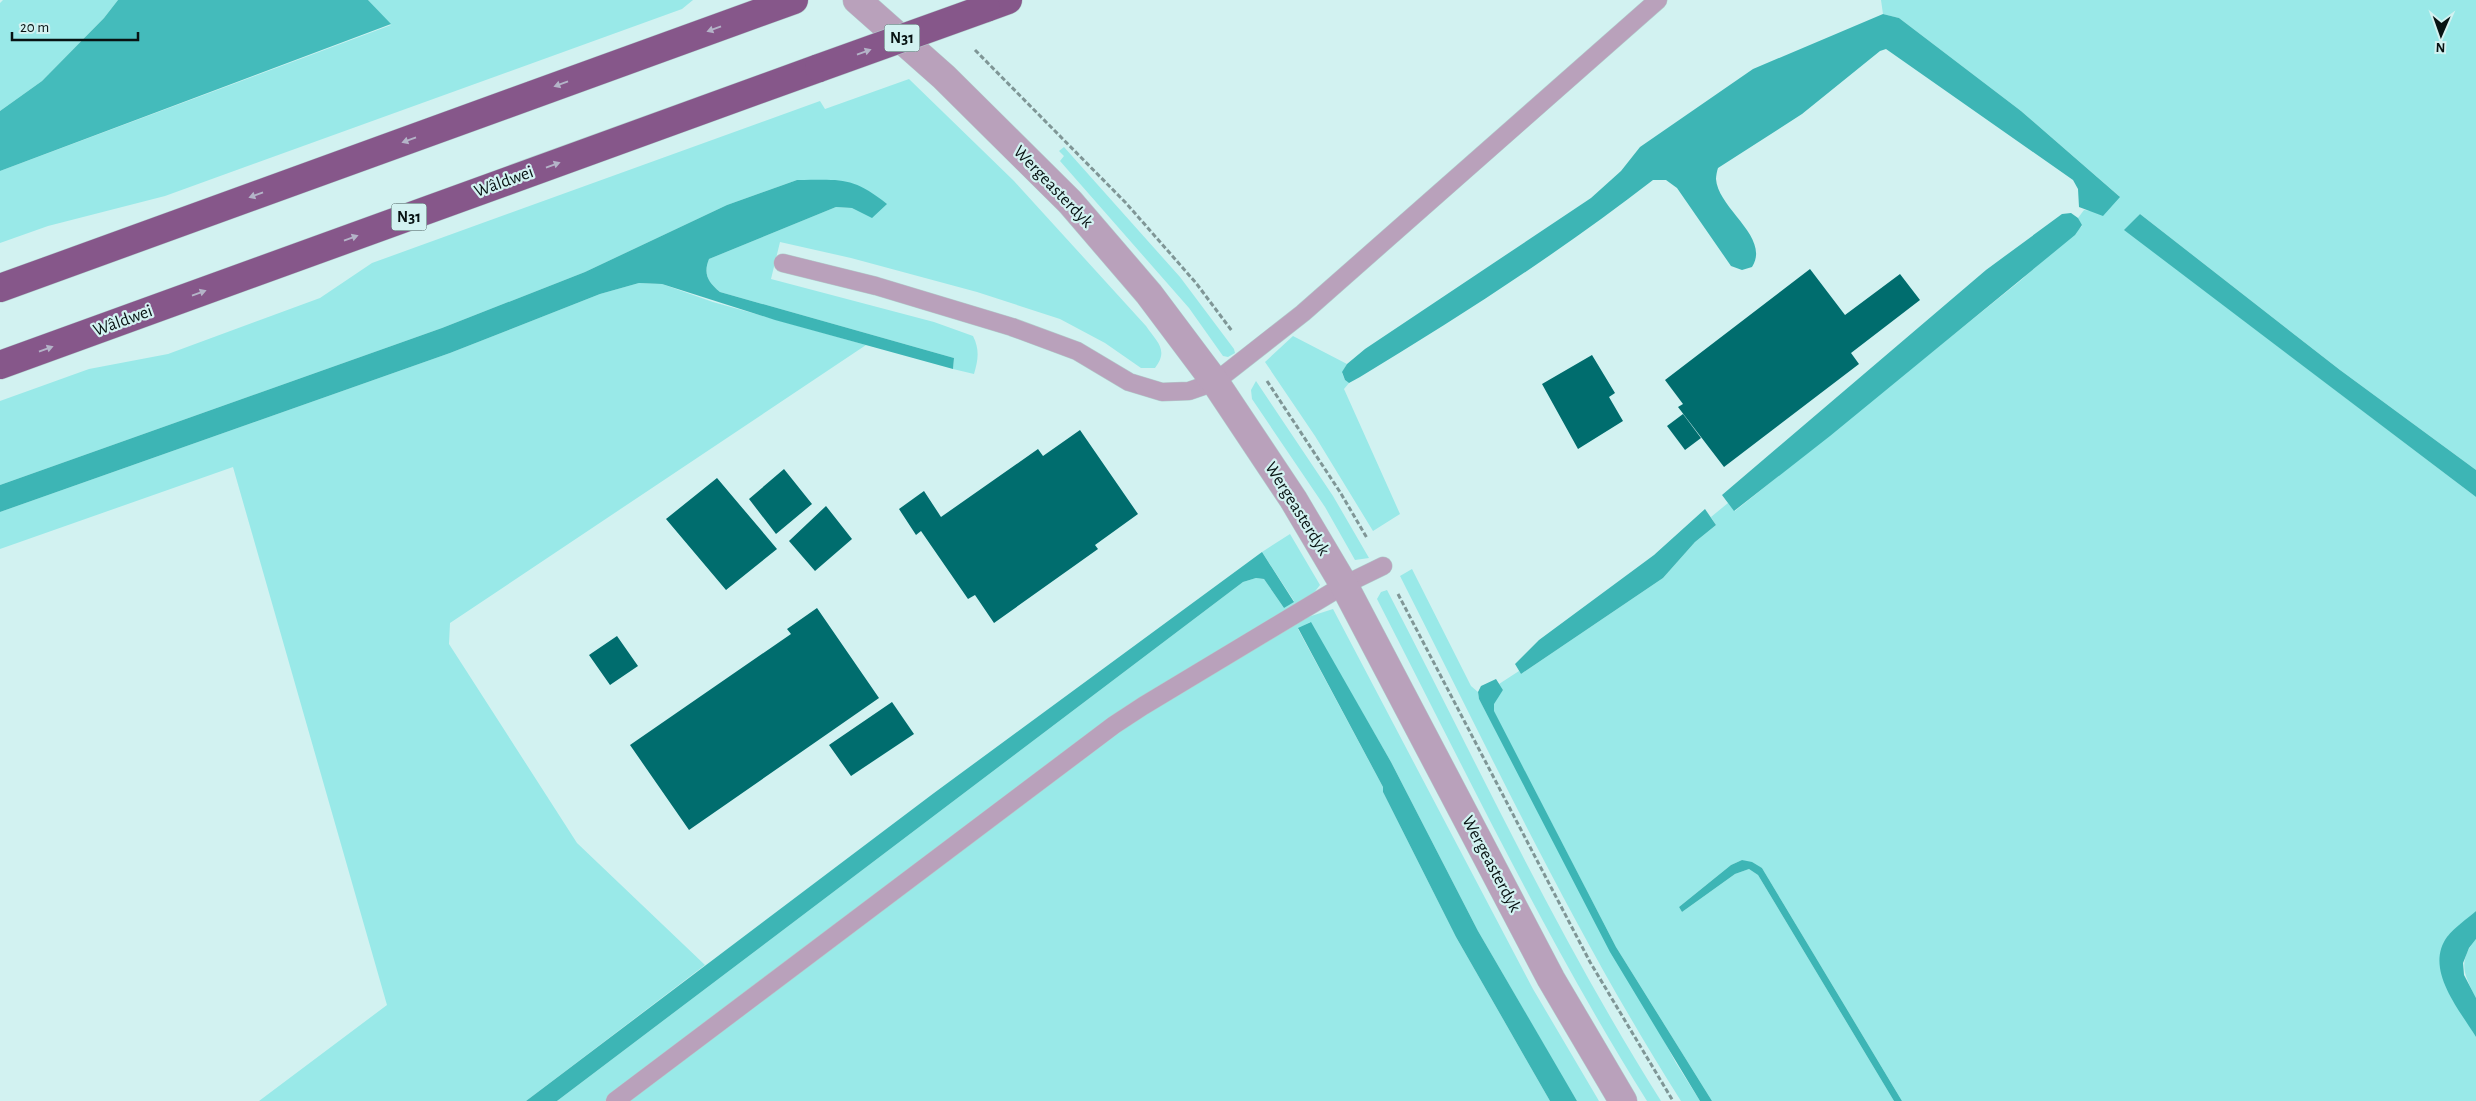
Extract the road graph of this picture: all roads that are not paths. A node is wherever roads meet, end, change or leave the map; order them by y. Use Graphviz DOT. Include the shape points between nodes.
graph roads {
  1 [pos="794,0"];
  2 [pos="857,0"];
  3 [pos="1658,0"];
  4 [pos="997,4"];
  5 [pos="783,263"];
  6 [pos="0,288"];
  7 [pos="0,366"];
  8 [pos="1216,382"];
  9 [pos="1383,566"];
  10 [pos="1344,585"];
  11 [pos="615,1101"];
  12 [pos="1623,1101"];
  1 -- 6 [label="highway, one-way"];
  2 -- 8 [label="street, Wergeasterdyk" via="944,77 1070,202 1149,294"];
  3 -- 8 [label="lane" via="1303,313"];
  7 -- 4 [label="highway, Wâldwei / N31, one-way, bridge"];
  5 -- 8 [label="lane" via="885,288 1012,327 1076,351 1129,382 1162,392 1189,391"];
  8 -- 10 [label="street, Wergeasterdyk"];
  9 -- 10 [label="lane"];
  10 -- 11 [label="lane" via="1114,726"];
  10 -- 12 [label="street, Wergeasterdyk" via="1551,979"];
}
